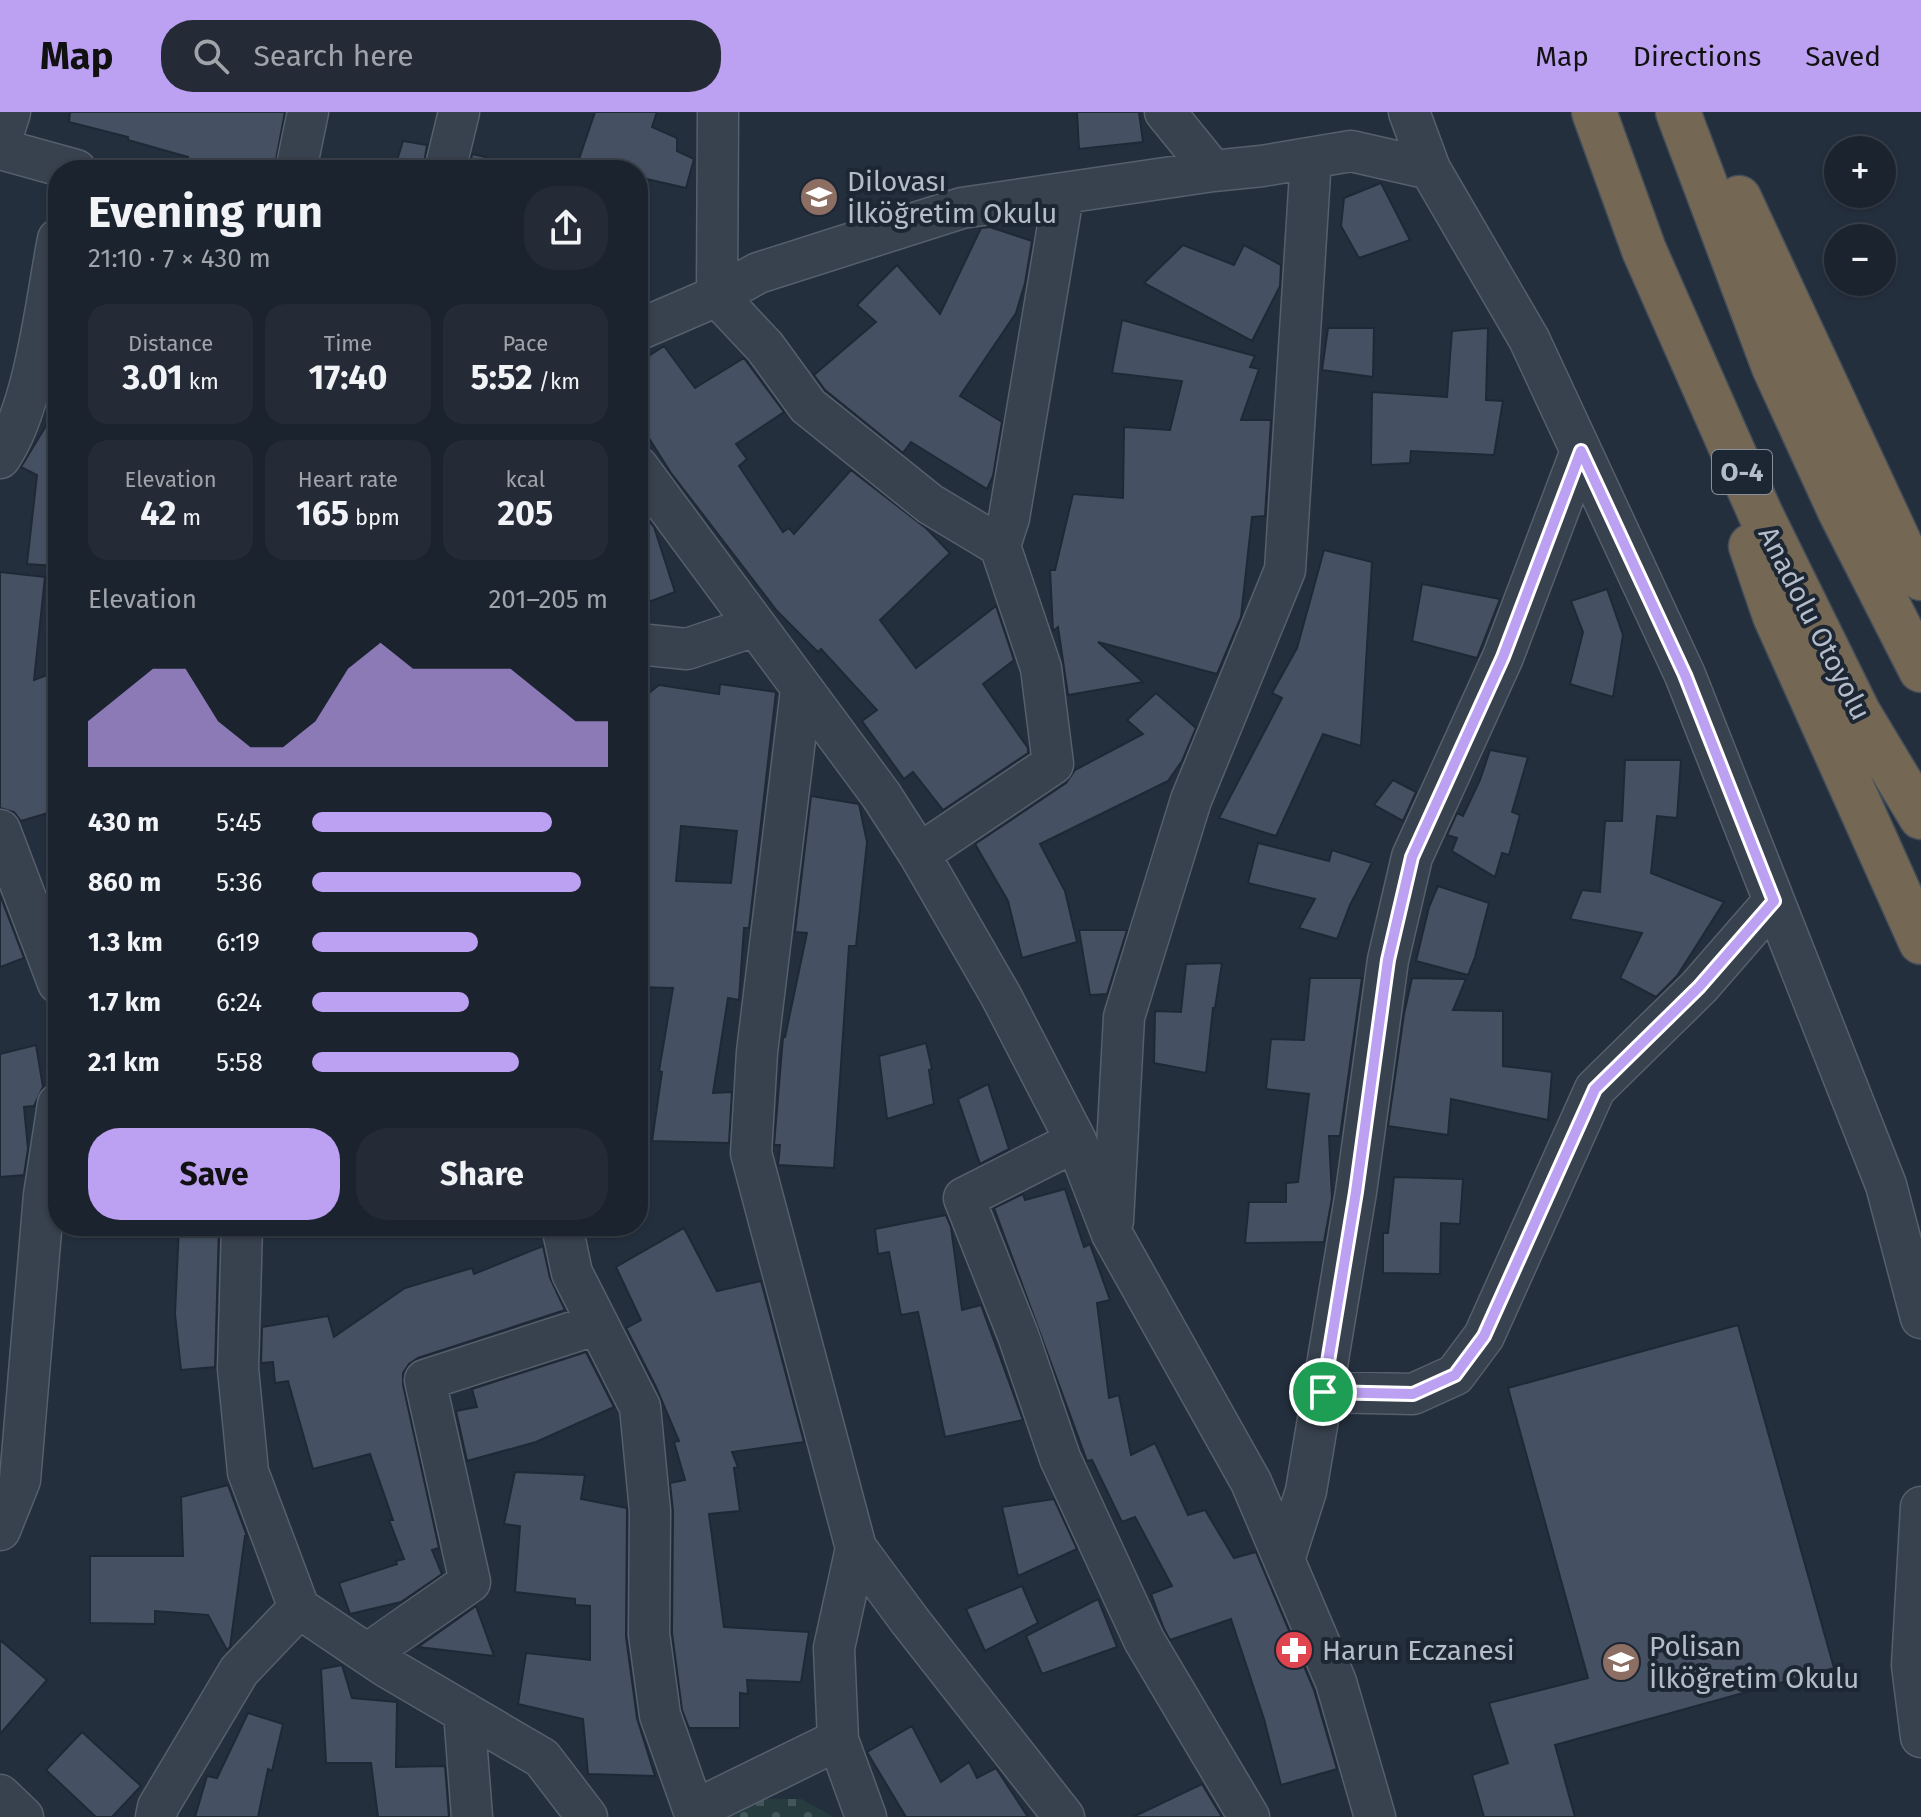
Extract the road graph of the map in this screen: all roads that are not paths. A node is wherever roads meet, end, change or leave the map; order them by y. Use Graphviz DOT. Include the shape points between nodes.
graph roads {
  1 [pos="10,112"];
  2 [pos="308,112"];
  3 [pos="459,112"];
  4 [pos="718,112"];
  5 [pos="1165,112"];
  6 [pos="1409,112"];
  7 [pos="1594,112"];
  8 [pos="1678,112"];
  9 [pos="1689,112"];
  10 [pos="0,146"];
  11 [pos="1311,158"];
  12 [pos="298,160"];
  13 [pos="447,160"];
  14 [pos="48,162"];
  15 [pos="1430,169"];
  16 [pos="1213,171"];
  17 [pos="1063,196"];
  18 [pos="48,291"];
  19 [pos="717,296"];
  20 [pos="648,326"];
  21 [pos="1708,398"];
  22 [pos="1581,451"];
  23 [pos="0,458"];
  24 [pos="648,481"];
  25 [pos="1000,546"];
  26 [pos="1921,578"];
  27 [pos="755,626"];
  28 [pos="648,645"];
  29 [pos="1921,670"];
  30 [pos="801,690"];
  31 [pos="1921,817"];
  32 [pos="0,830"];
  33 [pos="919,854"];
  34 [pos="1774,901"];
  35 [pos="1921,942"];
  36 [pos="48,957"];
  37 [pos="1076,1141"];
  38 [pos="48,1169"];
  39 [pos="1112,1234"];
  40 [pos="242,1236"];
  41 [pos="564,1236"];
  42 [pos="1921,1318"];
  43 [pos="598,1324"];
  44 [pos="1323,1392"];
  45 [pos="1921,1507"];
  46 [pos="0,1530"];
  47 [pos="856,1548"];
  48 [pos="1284,1560"];
  49 [pos="299,1608"];
  50 [pos="367,1654"];
  51 [pos="464,1712"];
  52 [pos="1921,1737"];
  53 [pos="838,1740"];
  54 [pos="0,1795"];
  55 [pos="696,1814"];
  56 [pos="23,1817"];
  57 [pos="156,1817"];
  58 [pos="472,1817"];
  59 [pos="587,1817"];
  60 [pos="866,1817"];
  61 [pos="1064,1817"];
  62 [pos="1249,1817"];
  63 [pos="1375,1817"];
  1 -- 10 [label="street"];
  2 -- 12 [label="street"];
  3 -- 13 [label="street"];
  4 -- 19 [label="street"];
  5 -- 16 [label="street"];
  6 -- 15 [label="street"];
  7 -- 21 [label="highway, Anadolu Otoyolu / O-4" via="1644,250"];
  8 -- 29 [label="highway, O-4" via="1774,367"];
  9 -- 26 [label="highway" via="1729,176 1808,352 1906,557"];
  10 -- 14 [label="street"];
  11 -- 15 [label="street" via="1351,151"];
  11 -- 16 [label="street"];
  11 -- 39 [label="street" via="1285,570 1191,800 1124,1017"];
  15 -- 22 [label="street" via="1529,339"];
  16 -- 17 [label="street"];
  17 -- 19 [label="street" via="962,208 758,273"];
  17 -- 25 [label="street"];
  18 -- 23 [label="street" via="29,389"];
  19 -- 20 [label="street"];
  19 -- 25 [label="street" via="765,347 808,406 930,504"];
  21 -- 31 [label="highway, Anadolu Otoyolu / O-4" via="1858,712"];
  21 -- 35 [label="highway" via="1734,499 1775,616"];
  22 -- 34 [label="street" via="1685,675"];
  22 -- 44 [label="street" via="1503,657 1412,857 1388,960"];
  24 -- 27 [label="street"];
  25 -- 33 [label="street" via="1041,668 1053,764"];
  27 -- 28 [label="street" via="687,649"];
  27 -- 30 [label="street"];
  30 -- 33 [label="street"];
  30 -- 47 [label="street" via="757,1052 751,1153"];
  32 -- 36 [label="street"];
  33 -- 37 [label="street"];
  34 -- 42 [label="street" via="1886,1185"];
  34 -- 44 [label="street" via="1699,987 1595,1089 1484,1336 1455,1375 1413,1394"];
  37 -- 39 [label="street"];
  37 -- 62 [label="street" via="964,1198 1060,1458 1144,1640"];
  38 -- 46 [label="street" via="20,1480"];
  39 -- 48 [label="street" via="1251,1482"];
  40 -- 49 [label="street" via="238,1369 248,1472"];
  41 -- 43 [label="street" via="572,1273"];
  43 -- 50 [label="street" via="425,1380 470,1582"];
  43 -- 55 [label="street" via="640,1407 650,1511 649,1634 660,1715"];
  44 -- 48 [label="street" via="1306,1491"];
  45 -- 52 [label="street" via="1912,1665"];
  47 -- 53 [label="street" via="834,1648"];
  47 -- 61 [label="street"];
  48 -- 63 [label="street" via="1336,1682"];
  49 -- 50 [label="street"];
  49 -- 57 [label="street" via="239,1671"];
  50 -- 51 [label="street"];
  51 -- 58 [label="street"];
  51 -- 59 [label="street" via="542,1758"];
  53 -- 55 [label="street"];
  53 -- 60 [label="street"];
  54 -- 56 [label="street"];
}
